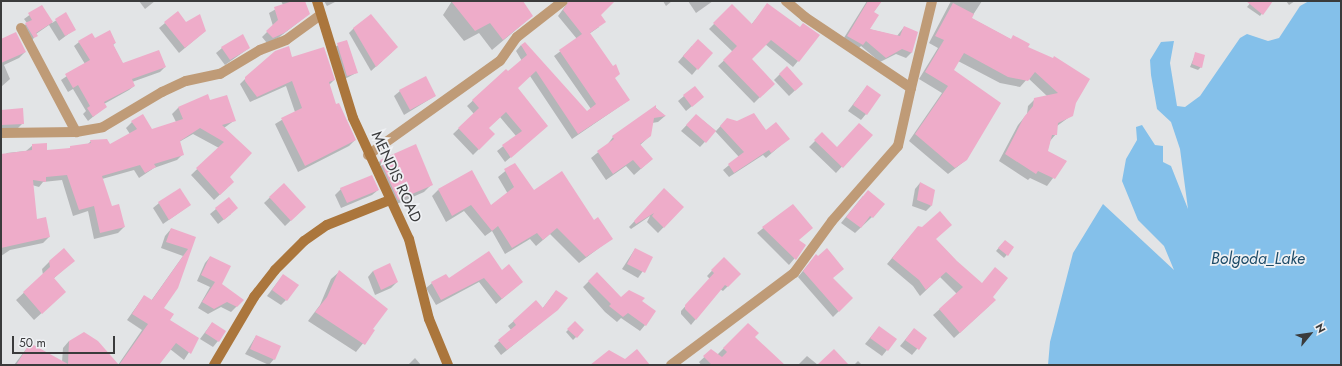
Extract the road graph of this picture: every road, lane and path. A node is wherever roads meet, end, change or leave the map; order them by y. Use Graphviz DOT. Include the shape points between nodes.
graph roads {
  1 [pos="317,1"];
  2 [pos="563,1"];
  3 [pos="786,1"];
  4 [pos="932,1"];
  5 [pos="320,16"];
  6 [pos="21,28"];
  7 [pos="911,88"];
  8 [pos="76,132"];
  9 [pos="1,133"];
  10 [pos="368,155"];
  11 [pos="390,200"];
  12 [pos="214,365"];
  13 [pos="448,365"];
  14 [pos="671,365"];
  1 -- 5 [label="street, MENDIS ROAD"];
  2 -- 10 [label="street" via="517,37 500,61"];
  3 -- 7 [label="street" via="805,17"];
  4 -- 7 [label="street"];
  5 -- 8 [label="street" via="286,40 260,50 220,74 186,81 162,92 103,127"];
  5 -- 10 [label="street, MENDIS ROAD" via="353,118"];
  6 -- 8 [label="street"];
  7 -- 14 [label="street" via="898,146 832,221 794,273"];
  8 -- 9 [label="street"];
  10 -- 11 [label="street, MENDIS ROAD"];
  11 -- 12 [label="street" via="327,225 304,241 275,270 254,298"];
  11 -- 13 [label="street, MENDIS ROAD" via="409,239 429,319"];
}
